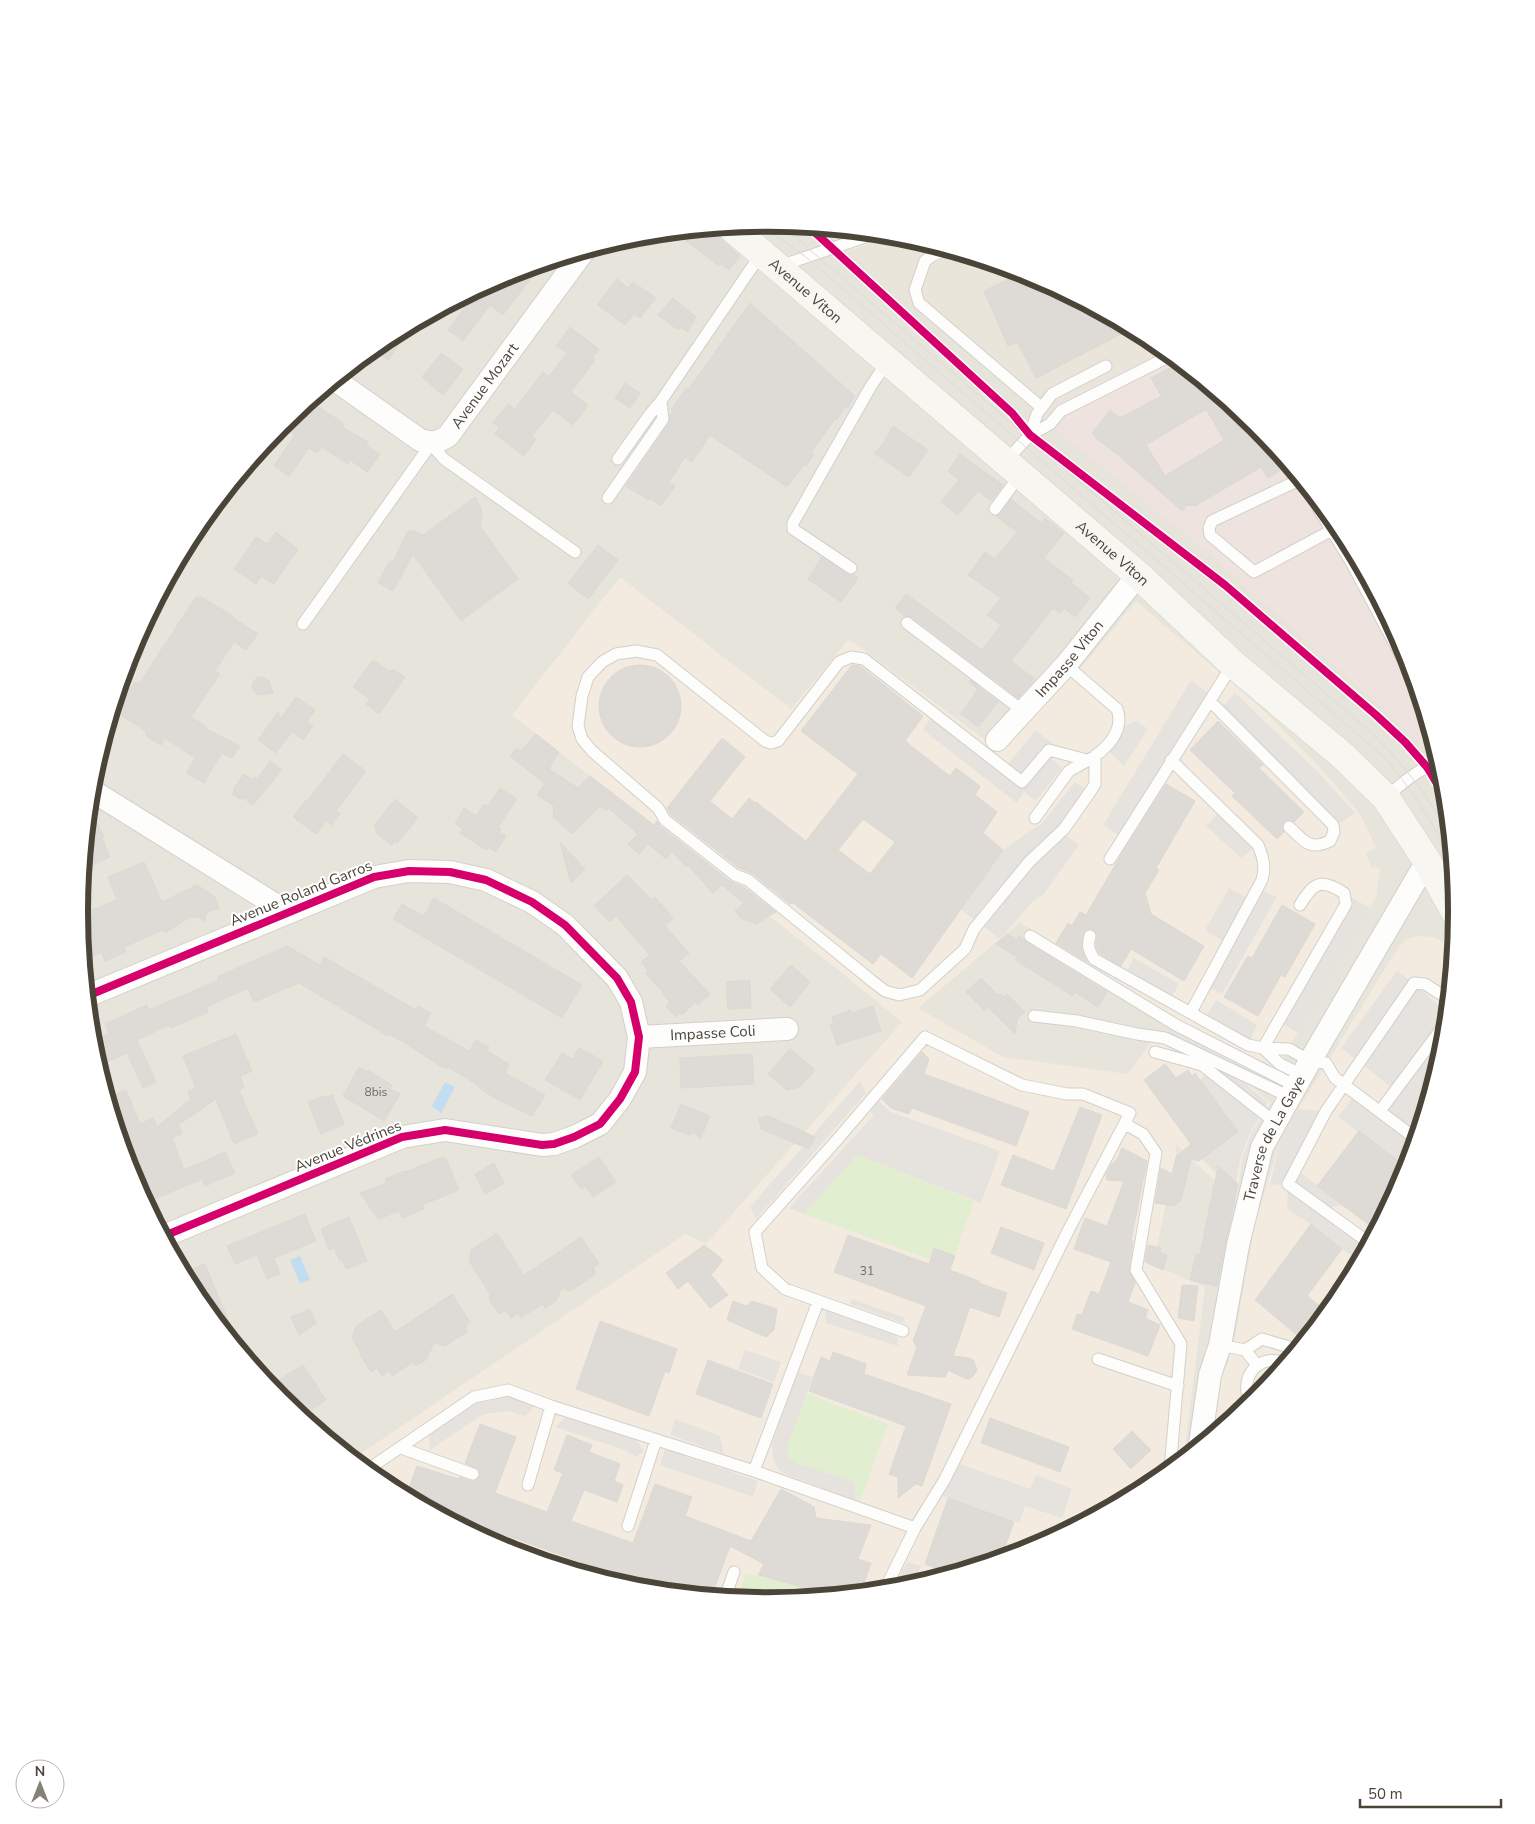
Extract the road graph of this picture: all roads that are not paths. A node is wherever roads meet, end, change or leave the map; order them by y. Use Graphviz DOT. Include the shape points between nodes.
graph roads {
  1 [pos="738,233"];
  2 [pos="857,238"];
  3 [pos="937,254"];
  4 [pos="578,259"];
  5 [pos="770,260"];
  6 [pos="888,360"];
  7 [pos="1163,360"];
  8 [pos="1106,366"];
  9 [pos="340,384"];
  10 [pos="661,401"];
  11 [pos="1042,408"];
  12 [pos="1030,435"];
  13 [pos="431,444"];
  14 [pos="618,459"];
  15 [pos="1012,469"];
  16 [pos="1294,482"];
  17 [pos="608,498"];
  18 [pos="995,509"];
  19 [pos="1331,531"];
  20 [pos="575,552"];
  21 [pos="851,568"];
  22 [pos="1138,575"];
  23 [pos="906,623"];
  24 [pos="303,624"];
  25 [pos="1234,664"];
  26 [pos="1066,665"];
  27 [pos="1210,701"];
  28 [pos="1023,711"];
  29 [pos="998,740"];
  30 [pos="1091,758"];
  31 [pos="1171,760"];
  32 [pos="1431,768"];
  33 [pos="98,794"];
  34 [pos="1386,798"];
  35 [pos="1035,818"];
  36 [pos="1289,827"];
  37 [pos="1110,859"];
  38 [pos="1427,861"];
  39 [pos="1447,898"];
  40 [pos="1300,905"];
  41 [pos="287,912"];
  42 [pos="1030,936"];
  43 [pos="1090,936"];
  44 [pos="92,994"];
  45 [pos="1442,995"];
  46 [pos="1191,1012"];
  47 [pos="1034,1016"];
  48 [pos="786,1029"];
  49 [pos="639,1037"];
  50 [pos="1436,1037"];
  51 [pos="1263,1048"];
  52 [pos="1155,1052"];
  53 [pos="1299,1080"];
  54 [pos="1344,1084"];
  55 [pos="1380,1111"];
  56 [pos="1276,1123"];
  57 [pos="1125,1124"];
  58 [pos="1410,1134"];
  59 [pos="169,1234"];
  60 [pos="1363,1239"];
  61 [pos="818,1302"];
  62 [pos="903,1331"];
  63 [pos="1220,1345"];
  64 [pos="1289,1347"];
  65 [pos="1245,1350"];
  66 [pos="1098,1359"];
  67 [pos="1278,1361"];
  68 [pos="1257,1365"];
  69 [pos="1178,1386"];
  70 [pos="1248,1393"];
  71 [pos="551,1406"];
  72 [pos="1201,1435"];
  73 [pos="656,1440"];
  74 [pos="401,1448"];
  75 [pos="1171,1458"];
  76 [pos="374,1465"];
  77 [pos="754,1470"];
  78 [pos="473,1474"];
  79 [pos="528,1485"];
  80 [pos="628,1526"];
  81 [pos="915,1528"];
  82 [pos="734,1572"];
  83 [pos="889,1581"];
  84 [pos="727,1591"];
  1 -- 5 [label="street, Avenue Viton"];
  2 -- 5 [label="lane"];
  3 -- 11 [label="lane" via="925,262 915,290 919,303"];
  4 -- 13 [label="street, Avenue Mozart" via="448,436"];
  5 -- 6 [label="street, Avenue Viton"];
  5 -- 10 [label="lane"];
  6 -- 15 [label="street, Avenue Viton"];
  6 -- 21 [label="lane" via="793,523 793,530"];
  7 -- 12 [label="lane" via="1061,411 1050,424"];
  8 -- 11 [label="lane" via="1052,394"];
  9 -- 13 [label="street" via="420,440"];
  10 -- 14 [label="lane"];
  10 -- 17 [label="lane" via="662,419"];
  11 -- 12 [label="lane"];
  12 -- 15 [label="lane"];
  13 -- 20 [label="lane" via="444,459"];
  13 -- 24 [label="lane"];
  15 -- 18 [label="lane"];
  15 -- 22 [label="street, Avenue Viton"];
  16 -- 19 [label="lane" via="1212,521 1210,535 1254,572"];
  22 -- 25 [label="street, Avenue Viton"];
  22 -- 26 [label="street, Impasse Viton"];
  23 -- 28 [label="lane"];
  25 -- 27 [label="lane"];
  25 -- 34 [label="street, Avenue Viton"];
  26 -- 28 [label="street, Impasse Viton"];
  26 -- 30 [label="lane" via="1117,709 1120,718 1120,728 1105,748"];
  27 -- 31 [label="lane"];
  27 -- 36 [label="lane" via="1333,825 1334,832 1330,841 1313,846"];
  28 -- 29 [label="street, Impasse Viton"];
  30 -- 30 [label="lane" via="1095,784 1064,830 1029,862 974,929 965,949 920,990 899,995 885,991 748,880 735,875 665,820 658,808 592,751 582,739 578,726 588,678 602,662 616,654 636,651 657,655 771,743 778,741 838,662 851,657 864,659 1022,782 1049,750"];
  30 -- 35 [label="lane" via="1069,772"];
  31 -- 37 [label="lane"];
  31 -- 46 [label="lane" via="1258,844 1263,856 1262,880"];
  32 -- 34 [label="lane" via="1412,775"];
  33 -- 41 [label="street"];
  34 -- 38 [label="street, Avenue Viton"];
  38 -- 39 [label="street, Avenue Viton"];
  38 -- 53 [label="street, Traverse de La Gaye"];
  40 -- 51 [label="lane" via="1310,889 1319,884 1332,885 1344,893 1346,904"];
  41 -- 44 [label="street, Avenue Roland Garros"];
  41 -- 49 [label="street, Avenue Roland Garros" via="374,877 409,871 450,872 486,880 532,902 565,925 616,978 631,1002"];
  42 -- 53 [label="lane" via="1176,1025"];
  43 -- 46 [label="lane" via="1089,952 1094,959"];
  45 -- 54 [label="lane" via="1425,984 1414,983"];
  46 -- 51 [label="lane" via="1248,1046"];
  47 -- 53 [label="lane" via="1165,1038"];
  48 -- 49 [label="street, Impasse Coli"];
  49 -- 59 [label="street, Avenue Védrines" via="635,1072 620,1099 600,1124 574,1137 554,1144 542,1144 445,1130 402,1137"];
  50 -- 55 [label="lane"];
  51 -- 53 [label="lane"];
  51 -- 53 [label="lane" via="1289,1049"];
  52 -- 56 [label="lane" via="1202,1065"];
  53 -- 54 [label="lane" via="1326,1063 1335,1078"];
  53 -- 56 [label="street, Traverse de La Gaye"];
  54 -- 55 [label="lane"];
  54 -- 60 [label="lane" via="1326,1111 1288,1184"];
  55 -- 58 [label="lane"];
  56 -- 63 [label="street, Traverse de La Gaye" via="1262,1147 1238,1245"];
  57 -- 61 [label="lane" via="1130,1114 1123,1110 1083,1094 1022,1085 925,1037 755,1232 762,1268 785,1289"];
  57 -- 69 [label="lane" via="1143,1134 1156,1153 1136,1270 1182,1344"];
  57 -- 81 [label="lane" via="1069,1228 945,1479"];
  61 -- 62 [label="lane"];
  61 -- 77 [label="lane"];
  63 -- 65 [label="lane"];
  63 -- 72 [label="street, Traverse de La Gaye" via="1210,1375"];
  64 -- 65 [label="lane" via="1262,1339"];
  65 -- 68 [label="lane"];
  66 -- 69 [label="lane"];
  67 -- 68 [label="lane"];
  68 -- 70 [label="lane" via="1247,1379"];
  69 -- 75 [label="lane"];
  71 -- 73 [label="lane"];
  71 -- 74 [label="lane" via="508,1390 474,1398"];
  71 -- 79 [label="lane"];
  73 -- 77 [label="lane"];
  73 -- 80 [label="lane"];
  74 -- 76 [label="lane"];
  74 -- 78 [label="lane"];
  77 -- 81 [label="lane"];
  81 -- 83 [label="lane"];
  82 -- 84 [label="lane"];
}
